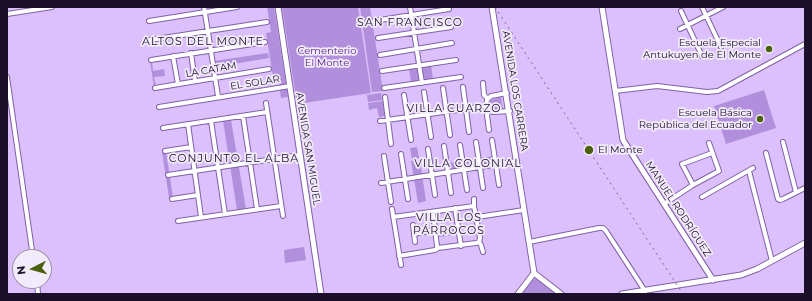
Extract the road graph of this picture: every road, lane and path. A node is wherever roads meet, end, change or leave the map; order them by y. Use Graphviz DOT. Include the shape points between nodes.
graph roads {
  1 [pos="52,7"];
  2 [pos="237,7"];
  3 [pos="278,7"];
  4 [pos="410,7"];
  5 [pos="492,7"];
  6 [pos="602,7"];
  7 [pos="702,7"];
  8 [pos="723,7"];
  9 [pos="449,9"];
  10 [pos="204,10"];
  11 [pos="681,11"];
  12 [pos="7,14"];
  13 [pos="412,15"];
  14 [pos="706,16"];
  15 [pos="149,20"];
  16 [pos="374,21"];
  17 [pos="267,22"];
  18 [pos="688,26"];
  19 [pos="451,27"];
  20 [pos="680,29"];
  21 [pos="207,32"];
  22 [pos="414,32"];
  23 [pos="378,38"];
  24 [pos="150,40"];
  25 [pos="265,42"];
  26 [pos="452,43"];
  27 [pos="805,44"];
  28 [pos="721,47"];
  29 [pos="417,49"];
  30 [pos="210,50"];
  31 [pos="191,53"];
  32 [pos="380,55"];
  33 [pos="173,56"];
  34 [pos="702,56"];
  35 [pos="150,60"];
  36 [pos="456,60"];
  37 [pos="420,65"];
  38 [pos="270,68"];
  39 [pos="382,71"];
  40 [pos="7,77"];
  41 [pos="461,77"];
  42 [pos="214,78"];
  43 [pos="195,81"];
  44 [pos="422,82"];
  45 [pos="482,83"];
  46 [pos="178,84"];
  47 [pos="290,86"];
  48 [pos="463,87"];
  49 [pos="155,88"];
  50 [pos="384,88"];
  51 [pos="443,88"];
  52 [pos="615,91"];
  53 [pos="424,92"];
  54 [pos="507,93"];
  55 [pos="404,95"];
  56 [pos="218,96"];
  57 [pos="384,97"];
  58 [pos="488,99"];
  59 [pos="266,104"];
  60 [pos="158,107"];
  61 [pos="488,108"];
  62 [pos="466,109"];
  63 [pos="510,111"];
  64 [pos="267,112"];
  65 [pos="446,112"];
  66 [pos="427,114"];
  67 [pos="244,116"];
  68 [pos="408,117"];
  69 [pos="388,120"];
  70 [pos="211,121"];
  71 [pos="380,121"];
  72 [pos="188,124"];
  73 [pos="163,128"];
  74 [pos="489,130"];
  75 [pos="469,132"];
  76 [pos="450,135"];
  77 [pos="431,138"];
  78 [pos="411,140"];
  79 [pos="492,140"];
  80 [pos="476,142"];
  81 [pos="782,142"];
  82 [pos="710,143"];
  83 [pos="392,144"];
  84 [pos="460,145"];
  85 [pos="444,146"];
  86 [pos="191,147"];
  87 [pos="428,149"];
  88 [pos="165,151"];
  89 [pos="712,152"];
  90 [pos="766,153"];
  91 [pos="401,154"];
  92 [pos="300,155"];
  93 [pos="384,156"];
  94 [pos="274,159"];
  95 [pos="517,161"];
  96 [pos="250,162"];
  97 [pos="496,165"];
  98 [pos="218,167"];
  99 [pos="480,167"];
  100 [pos="753,168"];
  101 [pos="464,170"];
  102 [pos="194,171"];
  103 [pos="749,171"];
  104 [pos="448,173"];
  105 [pos="168,175"];
  106 [pos="432,175"];
  107 [pos="405,180"];
  108 [pos="388,182"];
  109 [pos="381,183"];
  110 [pos="499,185"];
  111 [pos="693,185"];
  112 [pos="483,188"];
  113 [pos="805,188"];
  114 [pos="467,190"];
  115 [pos="796,192"];
  116 [pos="451,193"];
  117 [pos="198,195"];
  118 [pos="435,195"];
  119 [pos="702,197"];
  120 [pos="172,199"];
  121 [pos="408,199"];
  122 [pos="474,199"];
  123 [pos="391,202"];
  124 [pos="664,204"];
  125 [pos="281,206"];
  126 [pos="474,206"];
  127 [pos="392,208"];
  128 [pos="455,208"];
  129 [pos="257,209"];
  130 [pos="524,210"];
  131 [pos="433,213"];
  132 [pos="225,214"];
  133 [pos="283,216"];
  134 [pos="201,217"];
  135 [pos="393,217"];
  136 [pos="476,217"];
  137 [pos="178,221"];
  138 [pos="413,225"];
  139 [pos="434,230"];
  140 [pos="414,234"];
  141 [pos="415,242"];
  142 [pos="479,242"];
  143 [pos="529,242"];
  144 [pos="805,243"];
  145 [pos="461,246"];
  146 [pos="438,248"];
  147 [pos="32,249"];
  148 [pos="483,252"];
  149 [pos="399,256"];
  150 [pos="772,261"];
  151 [pos="401,265"];
  152 [pos="534,273"];
  153 [pos="714,280"];
  154 [pos="645,292"];
  155 [pos="321,294"];
  156 [pos="518,294"];
  157 [pos="561,294"];
  158 [pos="622,294"];
  1 -- 12 [label="street"];
  2 -- 10 [label="street"];
  3 -- 47 [label="street, AVENIDA SAN MIGUEL"];
  4 -- 13 [label="street"];
  5 -- 54 [label="street, AVENIDA LOS CARRERA"];
  6 -- 52 [label="street, MANUEL RODRÍGUEZ"];
  7 -- 14 [label="street"];
  8 -- 14 [label="street"];
  9 -- 13 [label="street"];
  10 -- 15 [label="street"];
  10 -- 21 [label="street, EL SOLAR"];
  11 -- 18 [label="street"];
  13 -- 16 [label="street"];
  13 -- 22 [label="street"];
  14 -- 18 [label="street"];
  14 -- 28 [label="street"];
  17 -- 21 [label="street"];
  18 -- 20 [label="street"];
  18 -- 34 [label="street"];
  19 -- 22 [label="street"];
  21 -- 24 [label="street"];
  21 -- 30 [label="street, EL SOLAR"];
  22 -- 23 [label="street"];
  22 -- 29 [label="street"];
  25 -- 30 [label="street"];
  26 -- 29 [label="street"];
  27 -- 52 [label="street" via="714,92 657,86"];
  29 -- 32 [label="street"];
  29 -- 37 [label="street"];
  30 -- 31 [label="street"];
  30 -- 42 [label="street, EL SOLAR"];
  31 -- 33 [label="street"];
  31 -- 43 [label="street"];
  33 -- 35 [label="street"];
  33 -- 46 [label="street"];
  36 -- 37 [label="street"];
  37 -- 39 [label="street"];
  37 -- 44 [label="street"];
  38 -- 42 [label="street, LA CATAM"];
  40 -- 147 [label="street"];
  41 -- 44 [label="street"];
  42 -- 43 [label="street, LA CATAM"];
  42 -- 56 [label="street, EL SOLAR"];
  43 -- 46 [label="street, LA CATAM"];
  44 -- 50 [label="street"];
  45 -- 58 [label="street"];
  46 -- 49 [label="street, LA CATAM"];
  47 -- 56 [label="street, EL SOLAR"];
  47 -- 92 [label="street, AVENIDA SAN MIGUEL"];
  48 -- 62 [label="street"];
  51 -- 65 [label="street"];
  52 -- 124 [label="street, MANUEL RODRÍGUEZ" via="623,140"];
  53 -- 66 [label="street"];
  54 -- 58 [label="street" via="493,95"];
  54 -- 63 [label="street, AVENIDA LOS CARRERA"];
  55 -- 68 [label="street"];
  56 -- 60 [label="street"];
  57 -- 69 [label="street"];
  58 -- 61 [label="street"];
  59 -- 64 [label="street"];
  61 -- 62 [label="street"];
  61 -- 63 [label="street" via="495,113"];
  61 -- 74 [label="street"];
  62 -- 65 [label="street"];
  62 -- 75 [label="street"];
  63 -- 95 [label="street, AVENIDA LOS CARRERA"];
  64 -- 67 [label="street"];
  64 -- 94 [label="street"];
  65 -- 66 [label="street"];
  65 -- 76 [label="street"];
  66 -- 68 [label="street"];
  66 -- 77 [label="street"];
  67 -- 70 [label="street"];
  67 -- 96 [label="street"];
  68 -- 69 [label="street"];
  68 -- 78 [label="street"];
  69 -- 71 [label="street"];
  69 -- 83 [label="street"];
  70 -- 72 [label="street"];
  70 -- 98 [label="street"];
  72 -- 73 [label="street"];
  72 -- 86 [label="street"];
  79 -- 97 [label="street"];
  80 -- 99 [label="street"];
  81 -- 115 [label="street"];
  82 -- 89 [label="street"];
  84 -- 101 [label="street"];
  85 -- 104 [label="street"];
  86 -- 88 [label="street"];
  86 -- 102 [label="street"];
  87 -- 106 [label="street"];
  89 -- 111 [label="street" via="719,171"];
  89 -- 111 [label="street" via="682,164"];
  90 -- 115 [label="street" via="778,199"];
  91 -- 107 [label="street"];
  92 -- 94 [label="street"];
  92 -- 155 [label="street, AVENIDA SAN MIGUEL"];
  93 -- 108 [label="street"];
  94 -- 96 [label="street"];
  94 -- 125 [label="street"];
  95 -- 97 [label="street"];
  95 -- 130 [label="street, AVENIDA LOS CARRERA"];
  96 -- 98 [label="street"];
  96 -- 129 [label="street"];
  97 -- 99 [label="street"];
  97 -- 110 [label="street"];
  98 -- 102 [label="street"];
  98 -- 132 [label="street"];
  99 -- 101 [label="street"];
  99 -- 112 [label="street"];
  100 -- 103 [label="street"];
  101 -- 104 [label="street"];
  101 -- 114 [label="street"];
  102 -- 105 [label="street"];
  102 -- 117 [label="street"];
  103 -- 119 [label="street"];
  103 -- 150 [label="street"];
  104 -- 106 [label="street"];
  104 -- 116 [label="street"];
  106 -- 107 [label="street"];
  106 -- 118 [label="street"];
  107 -- 108 [label="street"];
  107 -- 121 [label="street"];
  108 -- 109 [label="street"];
  108 -- 123 [label="street"];
  111 -- 124 [label="street"];
  113 -- 115 [label="street"];
  117 -- 120 [label="street"];
  117 -- 134 [label="street"];
  122 -- 126 [label="street"];
  124 -- 153 [label="street, MANUEL RODRÍGUEZ"];
  125 -- 129 [label="street"];
  125 -- 133 [label="street"];
  126 -- 128 [label="street"];
  126 -- 136 [label="street"];
  127 -- 135 [label="street"];
  128 -- 131 [label="street"];
  128 -- 145 [label="street"];
  129 -- 132 [label="street"];
  130 -- 136 [label="street"];
  130 -- 143 [label="street, AVENIDA LOS CARRERA"];
  131 -- 135 [label="street"];
  131 -- 139 [label="street"];
  132 -- 134 [label="street"];
  134 -- 137 [label="street"];
  135 -- 149 [label="street"];
  136 -- 142 [label="street"];
  138 -- 140 [label="street"];
  139 -- 140 [label="street"];
  139 -- 146 [label="street"];
  140 -- 141 [label="street"];
  142 -- 145 [label="street"];
  142 -- 148 [label="street"];
  143 -- 152 [label="street, AVENIDA LOS CARRERA"];
  143 -- 154 [label="street" via="603,228"];
  144 -- 150 [label="street"];
  145 -- 146 [label="street"];
  146 -- 149 [label="street"];
  149 -- 151 [label="street"];
  150 -- 153 [label="street" via="747,274"];
  152 -- 156 [label="street"];
  152 -- 157 [label="street"];
  153 -- 154 [label="street"];
  154 -- 158 [label="street"];
}
